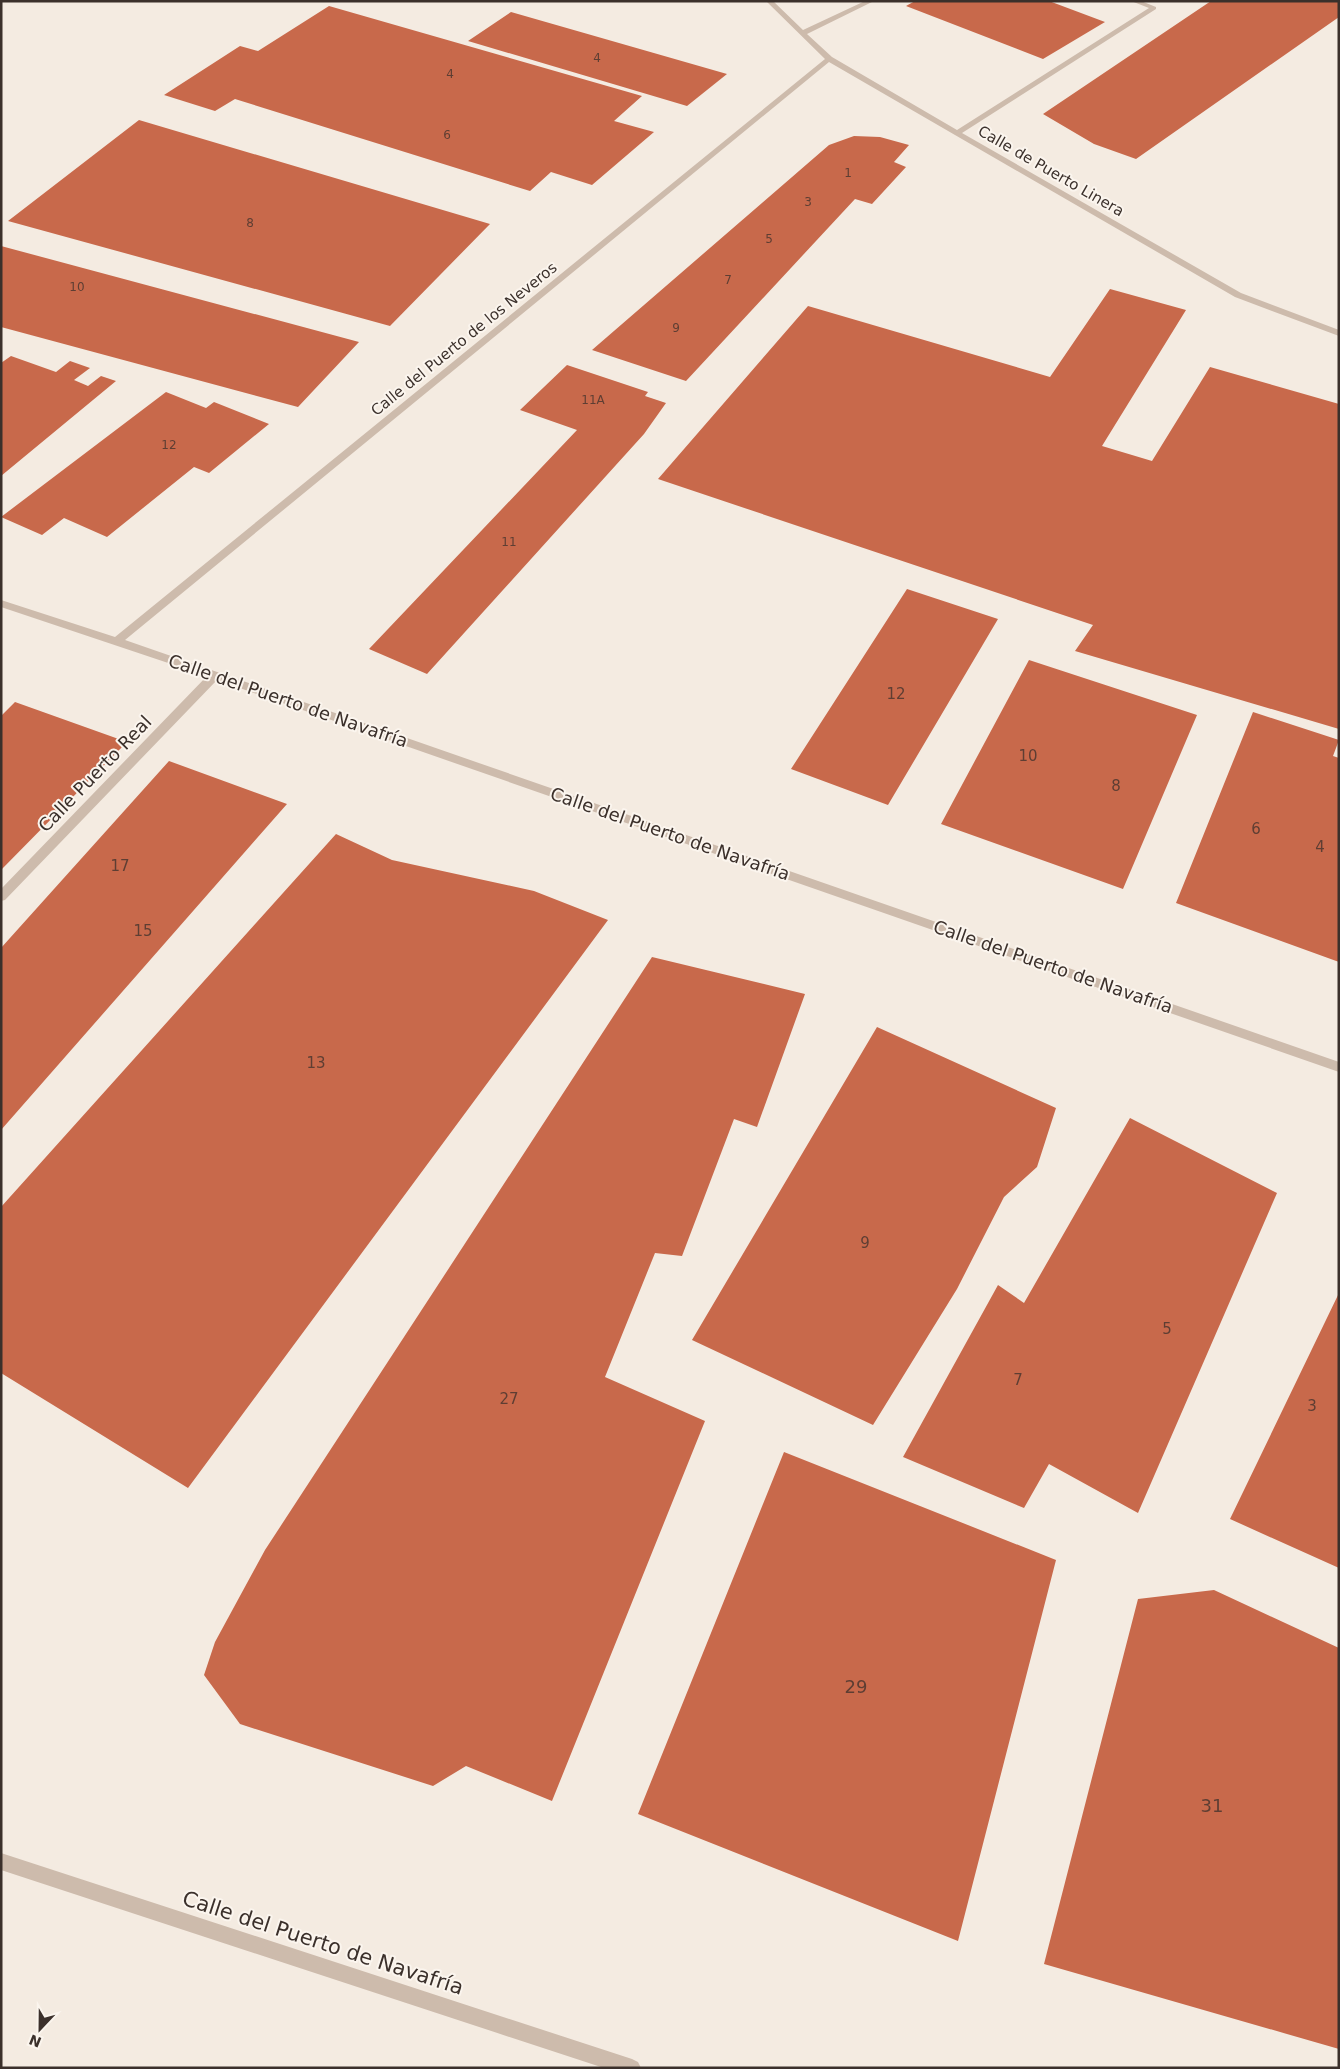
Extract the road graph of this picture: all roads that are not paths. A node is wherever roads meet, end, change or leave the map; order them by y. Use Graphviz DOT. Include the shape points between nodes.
graph roads {
  1 [pos="769,1"];
  2 [pos="872,1"];
  3 [pos="1134,1"];
  4 [pos="803,33"];
  5 [pos="829,59"];
  6 [pos="957,133"];
  7 [pos="1339,333"];
  8 [pos="1,603"];
  9 [pos="116,641"];
  10 [pos="215,675"];
  11 [pos="1,898"];
  12 [pos="1339,1067"];
  13 [pos="1,1861"];
  14 [pos="632,2068"];
  1 -- 4 [label="street, Calle de Puerto Linera"];
  2 -- 4 [label="street"];
  3 -- 6 [label="street" via="1154,8"];
  4 -- 5 [label="street, Calle de Puerto Linera"];
  5 -- 6 [label="street, Calle de Puerto Linera"];
  5 -- 9 [label="street, Calle del Puerto de los Neveros"];
  6 -- 7 [label="street, Calle de Puerto Linera" via="1238,295"];
  8 -- 9 [label="street, Calle del Puerto de Navafría"];
  9 -- 10 [label="street, Calle del Puerto de Navafría"];
  10 -- 11 [label="street, Calle Puerto Real"];
  10 -- 12 [label="street, Calle del Puerto de Navafría"];
  13 -- 14 [label="street, Calle del Puerto de Navafría"];
}
